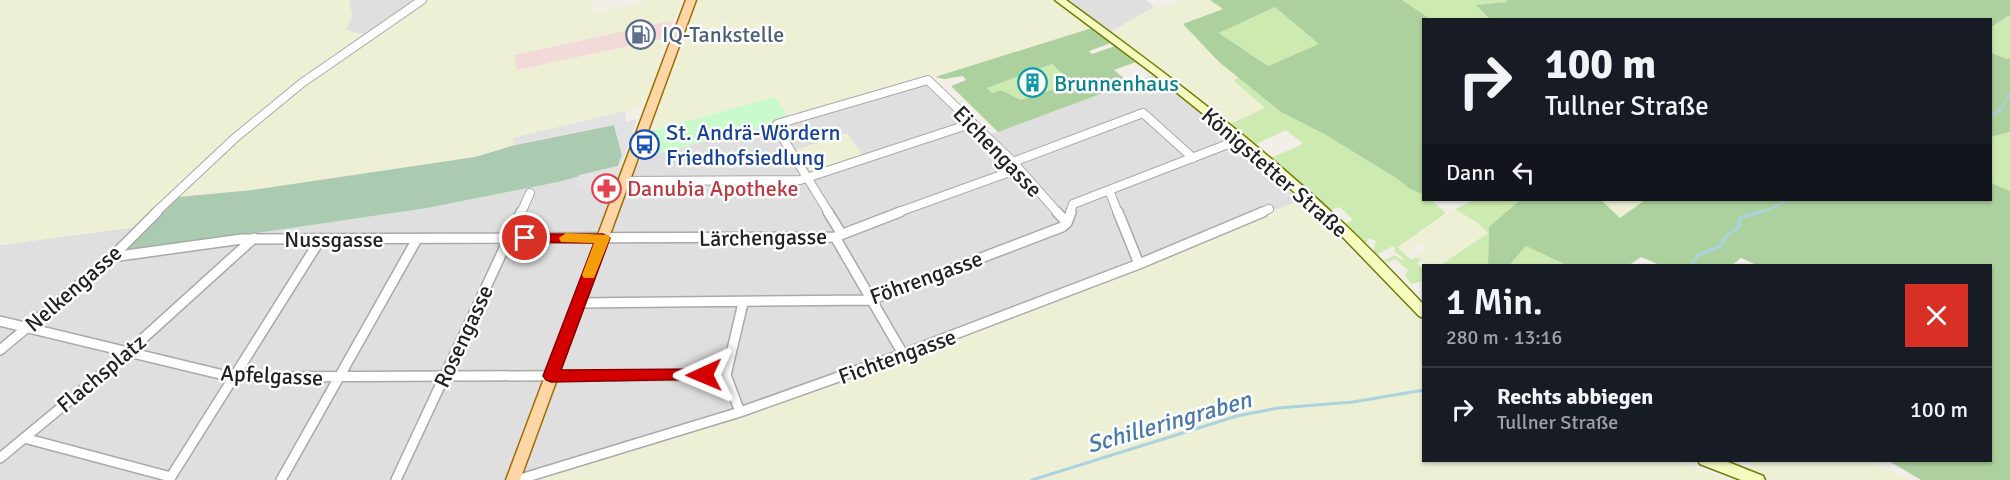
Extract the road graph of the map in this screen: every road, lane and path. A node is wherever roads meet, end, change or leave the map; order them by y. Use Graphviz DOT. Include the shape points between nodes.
graph roads {
  1 [pos="406,0"];
  2 [pos="691,0"];
  3 [pos="1060,0"];
  4 [pos="420,1"];
  5 [pos="973,123"];
  6 [pos="1241,139"];
  7 [pos="1193,158"];
  8 [pos="1015,165"];
  9 [pos="807,178"];
  10 [pos="623,181"];
  11 [pos="1109,190"];
  12 [pos="530,193"];
  13 [pos="1269,209"];
  14 [pos="1067,223"];
  15 [pos="838,235"];
  16 [pos="254,238"];
  17 [pos="509,238"];
  18 [pos="558,238"];
  19 [pos="603,238"];
  20 [pos="417,239"];
  21 [pos="320,240"];
  22 [pos="111,257"];
  23 [pos="1139,264"];
  24 [pos="870,300"];
  25 [pos="578,303"];
  26 [pos="743,303"];
  27 [pos="1422,310"];
  28 [pos="0,321"];
  29 [pos="27,328"];
  30 [pos="0,350"];
  31 [pos="127,353"];
  32 [pos="903,354"];
  33 [pos="726,375"];
  34 [pos="444,376"];
  35 [pos="551,376"];
  36 [pos="232,377"];
  37 [pos="337,378"];
  38 [pos="740,412"];
  39 [pos="24,438"];
  40 [pos="0,458"];
  41 [pos="1710,462"];
  42 [pos="170,478"];
  43 [pos="281,480"];
  44 [pos="396,480"];
  45 [pos="515,480"];
  46 [pos="1758,480"];
  1 -- 4 [label="street"];
  2 -- 10 [label="main road"];
  3 -- 6 [label="main road, Königstetter Straße"];
  4 -- 22 [label="street, Nelkengasse" via="302,83 235,138"];
  5 -- 8 [label="street, Eichengasse"];
  5 -- 9 [label="street"];
  5 -- 9 [label="street, Eichengasse" via="928,80 776,126"];
  6 -- 7 [label="street"];
  6 -- 27 [label="main road, Königstetter Straße" via="1336,223"];
  7 -- 8 [label="street" via="1143,113"];
  7 -- 11 [label="street"];
  8 -- 14 [label="street, Eichengasse"];
  8 -- 15 [label="street, Lärchengasse"];
  9 -- 10 [label="street"];
  9 -- 15 [label="street"];
  10 -- 19 [label="main road"];
  11 -- 14 [label="street" via="1073,204"];
  11 -- 23 [label="street"];
  12 -- 17 [label="street, Rosengasse"];
  13 -- 23 [label="street, Fichtengasse"];
  14 -- 24 [label="street, Föhrengasse"];
  15 -- 19 [label="street, Lärchengasse"];
  15 -- 24 [label="street"];
  16 -- 21 [label="street, Nussgasse"];
  16 -- 22 [label="street, Nussgasse"];
  16 -- 31 [label="street, Flachsplatz"];
  17 -- 18 [label="street, Nussgasse"];
  17 -- 20 [label="street, Nussgasse"];
  17 -- 34 [label="street, Rosengasse"];
  18 -- 19 [label="street, Lärchengasse"];
  19 -- 25 [label="main road"];
  20 -- 21 [label="street, Nussgasse"];
  20 -- 37 [label="street"];
  21 -- 36 [label="street"];
  22 -- 29 [label="street, Nelkengasse"];
  23 -- 32 [label="street, Fichtengasse"];
  24 -- 26 [label="street, Föhrengasse"];
  24 -- 32 [label="street"];
  25 -- 26 [label="street, Föhrengasse"];
  25 -- 35 [label="main road"];
  26 -- 33 [label="street"];
  28 -- 29 [label="street, Apfelgasse"];
  29 -- 30 [label="street, Nelkengasse"];
  29 -- 31 [label="street, Apfelgasse"];
  31 -- 36 [label="street, Apfelgasse"];
  31 -- 39 [label="street, Flachsplatz"];
  32 -- 38 [label="street, Fichtengasse"];
  33 -- 35 [label="street, Apfelgasse"];
  33 -- 38 [label="street"];
  34 -- 35 [label="street, Apfelgasse"];
  34 -- 37 [label="street, Apfelgasse"];
  34 -- 44 [label="street, Rosengasse"];
  35 -- 45 [label="main road"];
  36 -- 37 [label="street, Apfelgasse"];
  36 -- 42 [label="street"];
  37 -- 43 [label="street"];
  38 -- 45 [label="street, Fichtengasse"];
  39 -- 40 [label="street, Flachsplatz"];
  39 -- 42 [label="street"];
  41 -- 46 [label="main road"];
}
